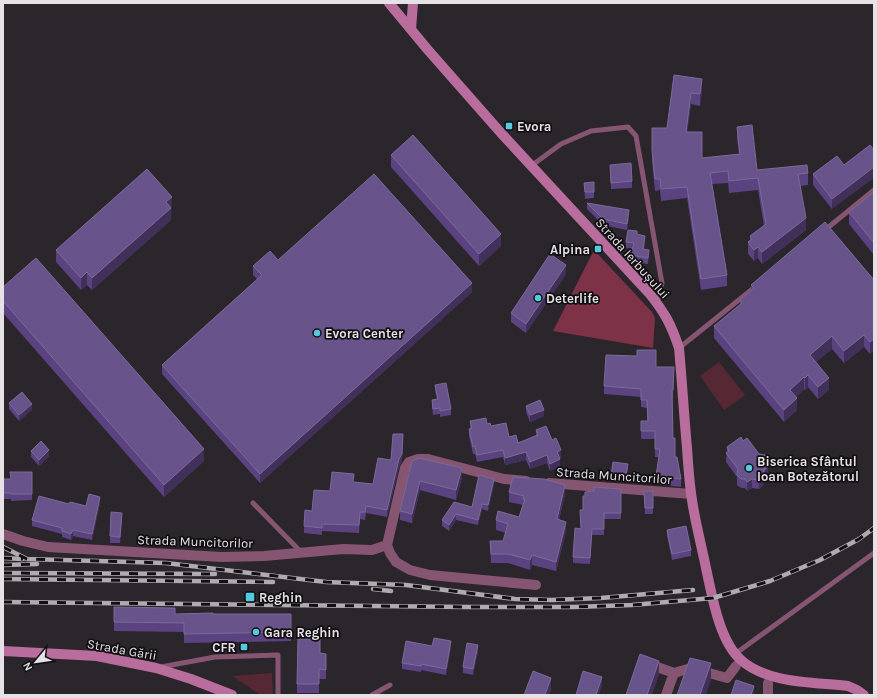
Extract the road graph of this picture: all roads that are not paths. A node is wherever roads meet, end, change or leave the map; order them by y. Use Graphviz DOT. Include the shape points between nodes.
graph roads {
  1 [pos="389,3"];
  2 [pos="413,3"];
  3 [pos="411,29"];
  4 [pos="531,166"];
  5 [pos="874,190"];
  6 [pos="819,235"];
  7 [pos="758,285"];
  8 [pos="657,303"];
  9 [pos="679,348"];
  10 [pos="691,494"];
  11 [pos="253,503"];
  12 [pos="3,534"];
  13 [pos="387,545"];
  14 [pos="300,552"];
  15 [pos="874,553"];
  16 [pos="536,584"];
  17 [pos="3,650"];
  18 [pos="735,654"];
  19 [pos="641,661"];
  20 [pos="736,666"];
  21 [pos="156,668"];
  22 [pos="674,672"];
  23 [pos="768,682"];
  24 [pos="390,685"];
  25 [pos="232,695"];
  26 [pos="278,695"];
  27 [pos="372,695"];
  28 [pos="666,695"];
  29 [pos="768,695"];
  30 [pos="864,695"];
  1 -- 3 [label="main road, Strada Ierbușului"];
  2 -- 3 [label="main road"];
  3 -- 4 [label="main road, Strada Ierbușului"];
  4 -- 8 [label="main road, Strada Ierbușului"];
  4 -- 8 [label="lane" via="561,144 591,131 628,127 636,136 662,283"];
  5 -- 6 [label="lane"];
  7 -- 9 [label="lane"];
  8 -- 9 [label="main road, Strada Ierbușului" via="673,328"];
  9 -- 10 [label="main road, Strada Ierbușului"];
  10 -- 13 [label="street, Strada Muncitorilor" via="504,479 428,459 418,459 409,462 405,468"];
  10 -- 18 [label="main road, Strada Ierbușului" via="713,598 724,638"];
  11 -- 14 [label="lane"];
  12 -- 14 [label="street, Strada Muncitorilor" via="48,547 222,557"];
  13 -- 14 [label="street, Strada Muncitorilor" via="372,550"];
  13 -- 16 [label="street" via="396,562 410,570 430,575"];
  15 -- 18 [label="lane"];
  17 -- 21 [label="main road, Strada Gării" via="96,656"];
  18 -- 30 [label="main road, Strada Ierbușului" via="765,674 848,686"];
  19 -- 22 [label="street"];
  20 -- 22 [label="street" via="727,678 691,668"];
  21 -- 25 [label="main road, Strada Gării"];
  21 -- 26 [label="lane" via="215,657 278,655"];
  22 -- 28 [label="street"];
  23 -- 29 [label="street"];
  24 -- 27 [label="lane"];
}
